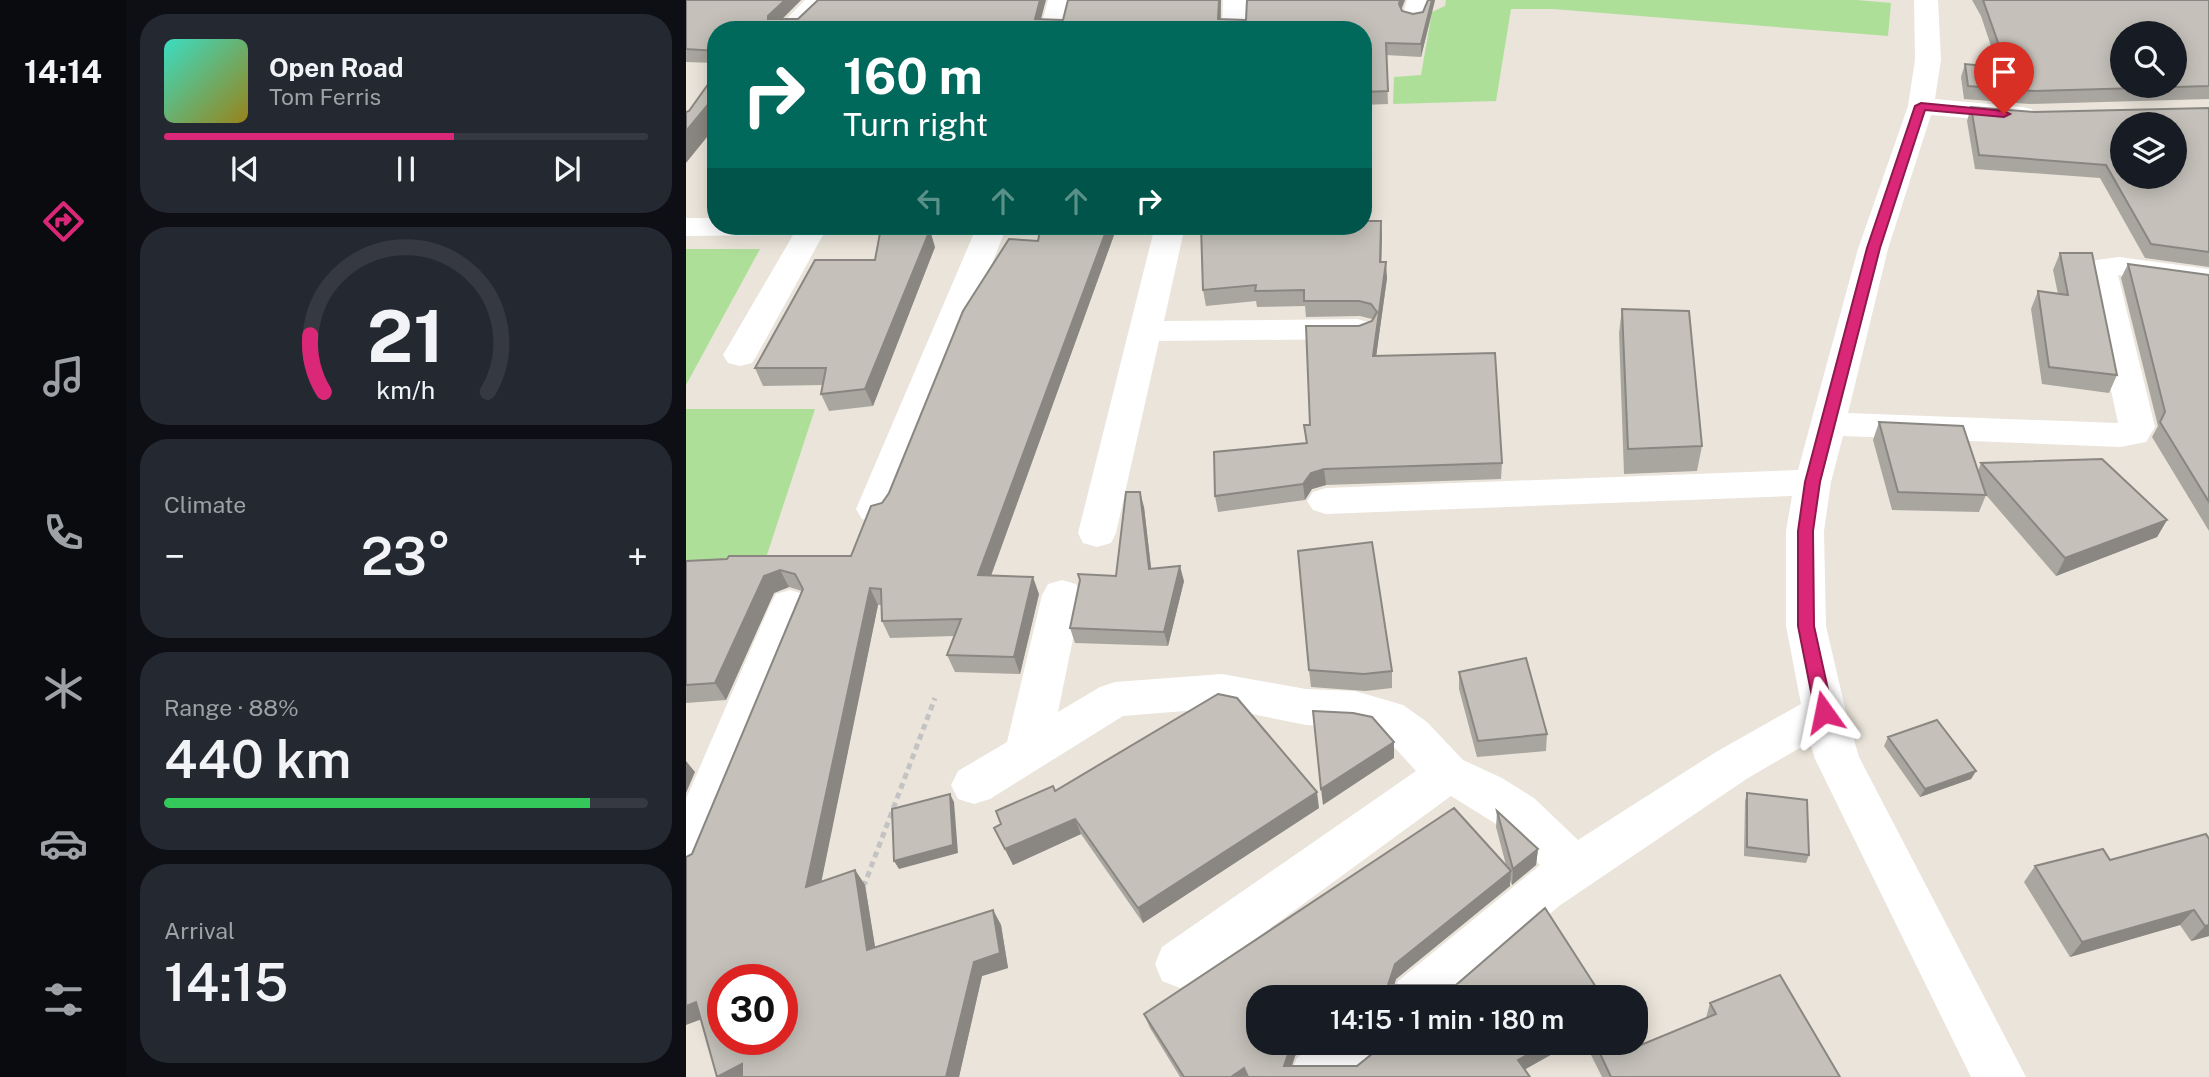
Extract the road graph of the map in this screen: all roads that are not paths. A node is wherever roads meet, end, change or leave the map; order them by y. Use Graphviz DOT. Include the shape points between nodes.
graph roads {
  1 [pos="819,0"];
  2 [pos="1060,0"];
  3 [pos="1235,0"];
  4 [pos="1926,0"];
  5 [pos="796,21"];
  6 [pos="1054,21"];
  7 [pos="1234,21"];
  8 [pos="1921,106"];
  9 [pos="2043,115"];
  10 [pos="686,227"];
  11 [pos="707,227"];
  12 [pos="808,235"];
  13 [pos="988,235"];
  14 [pos="1168,235"];
  15 [pos="2209,278"];
  16 [pos="1359,329"];
  17 [pos="1146,331"];
  18 [pos="740,355"];
  19 [pos="1828,424"];
  20 [pos="1813,482"];
  21 [pos="1326,502"];
  22 [pos="875,509"];
  23 [pos="1097,533"];
  24 [pos="1062,595"];
  25 [pos="790,605"];
  26 [pos="1824,712"];
  27 [pos="1027,753"];
  28 [pos="1447,774"];
  29 [pos="974,785"];
  30 [pos="686,854"];
  31 [pos="1574,870"];
  32 [pos="1180,964"];
  33 [pos="1431,985"];
  34 [pos="1344,1055"];
  35 [pos="1316,1077"];
  36 [pos="1999,1077"];
  1 -- 5 [label="street"];
  2 -- 6 [label="street"];
  3 -- 7 [label="street"];
  4 -- 8 [label="street" via="1928,60"];
  8 -- 9 [label="street"];
  8 -- 19 [label="street" via="1874,248"];
  10 -- 11 [label="street"];
  12 -- 18 [label="street"];
  13 -- 22 [label="street"];
  14 -- 17 [label="street"];
  15 -- 19 [label="street" via="2119,266 2107,267 2102,274 2137,427 2133,433"];
  16 -- 17 [label="street"];
  17 -- 23 [label="street"];
  19 -- 20 [label="street"];
  20 -- 21 [label="street"];
  20 -- 26 [label="street" via="1805,531 1806,626"];
  24 -- 27 [label="street"];
  25 -- 30 [label="street"];
  26 -- 31 [label="street" via="1732,765"];
  26 -- 36 [label="street" via="1837,759"];
  27 -- 28 [label="street" via="1115,699 1223,691 1306,707 1355,709 1388,718 1411,735"];
  27 -- 29 [label="street"];
  28 -- 31 [label="street" via="1516,808"];
  28 -- 32 [label="street"];
  31 -- 33 [label="street" via="1542,890"];
  34 -- 35 [label="street"];
}
